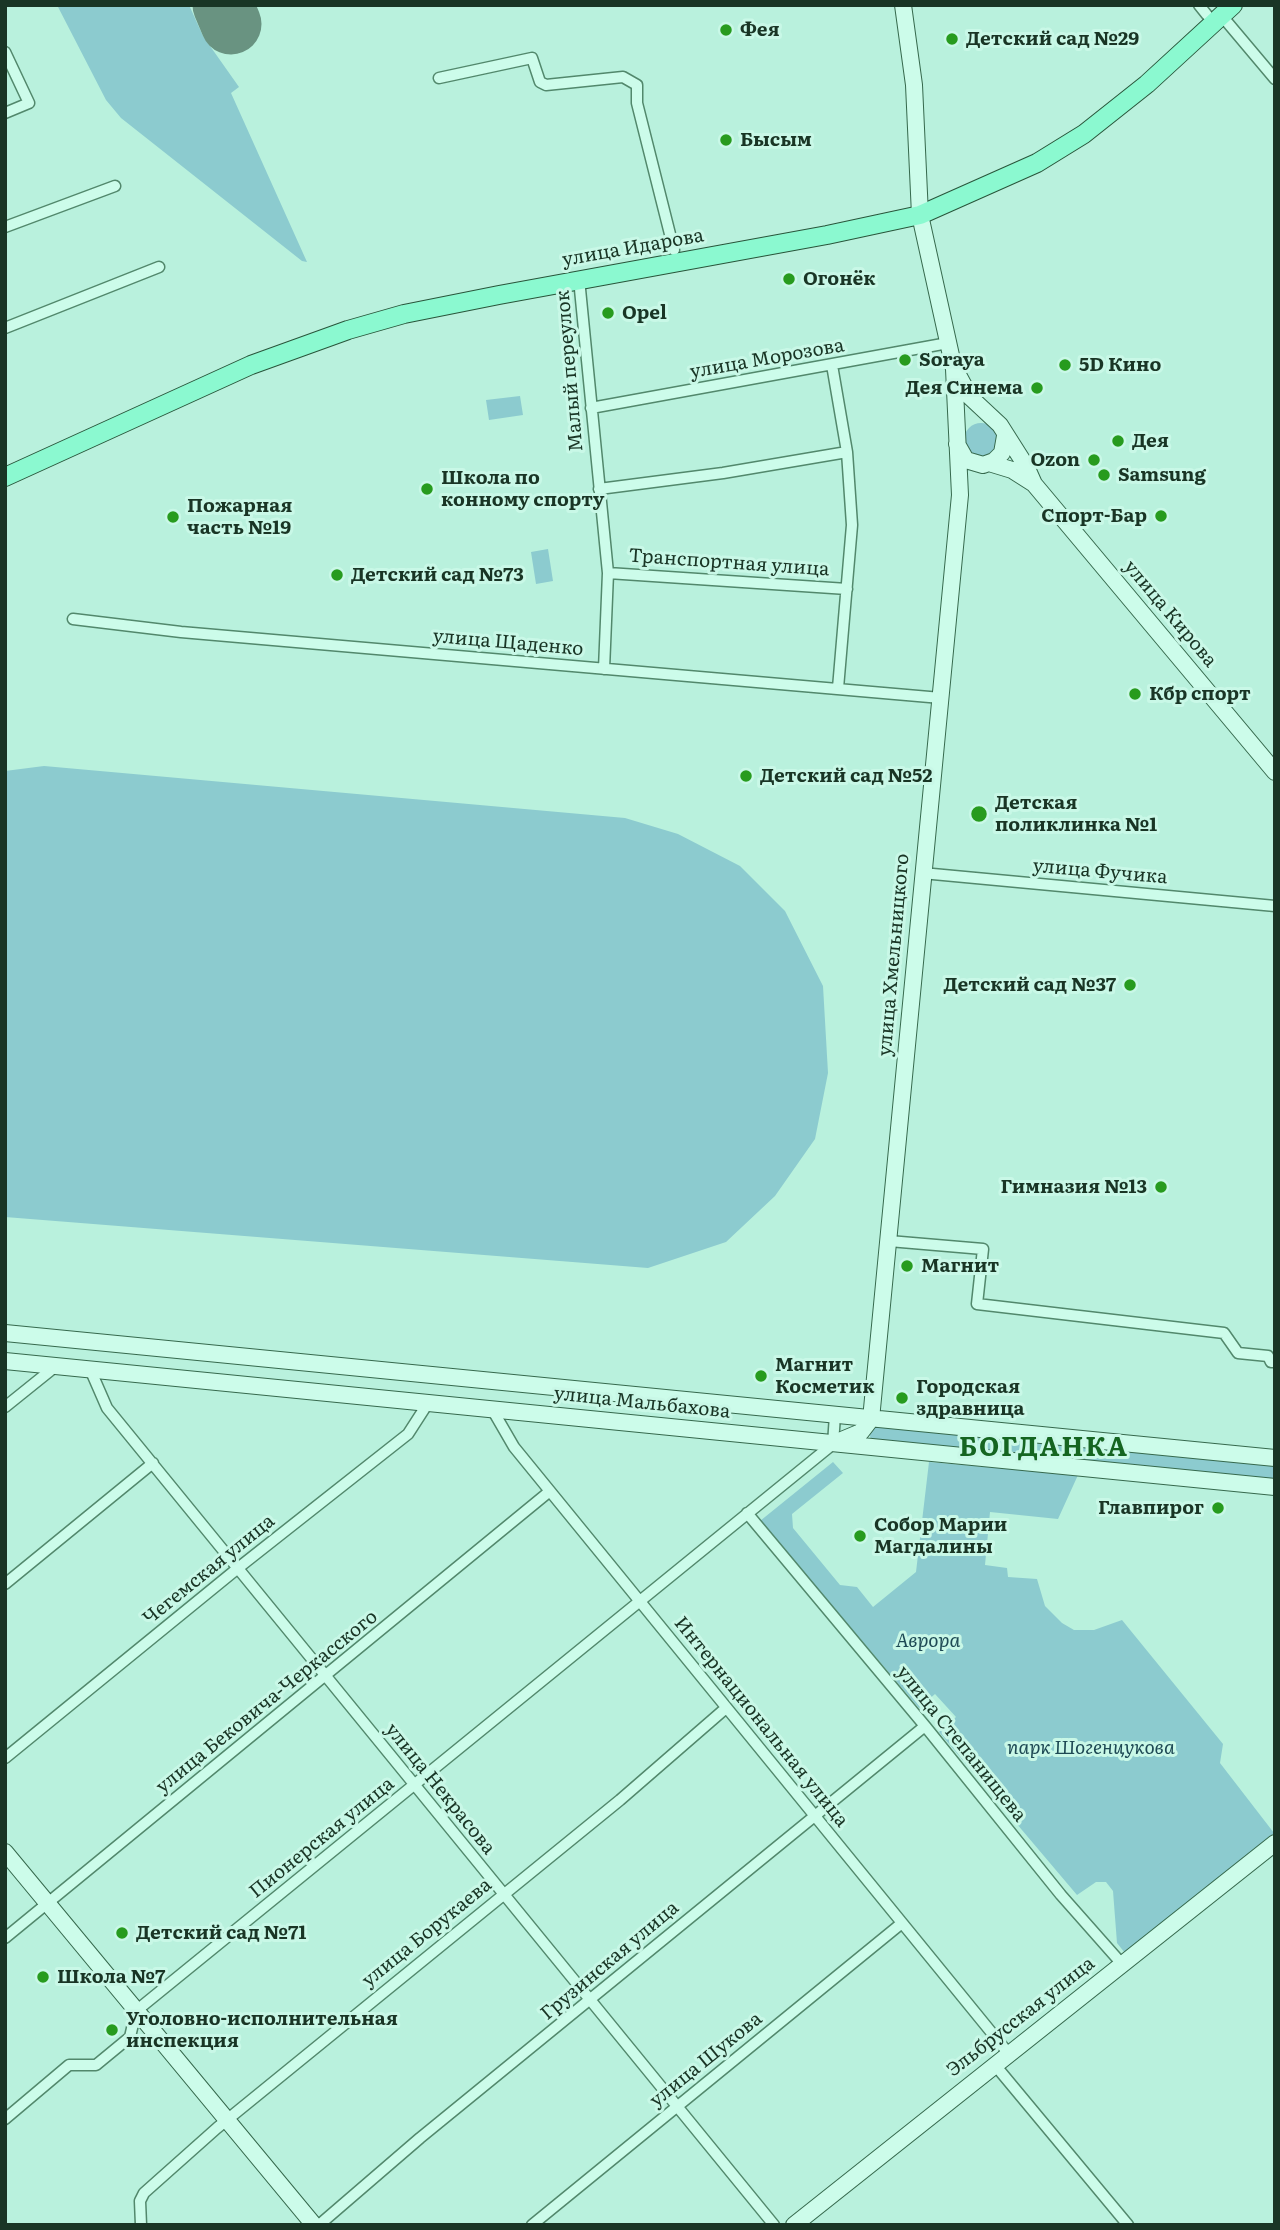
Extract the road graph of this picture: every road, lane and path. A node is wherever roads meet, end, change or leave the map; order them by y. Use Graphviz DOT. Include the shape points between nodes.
graph roads {
  1 [pos="903,5"];
  2 [pos="1216,9"];
  3 [pos="5,52"];
  4 [pos="439,78"];
  5 [pos="1275,79"];
  6 [pos="5,113"];
  7 [pos="115,186"];
  8 [pos="920,209"];
  9 [pos="5,227"];
  10 [pos="674,250"];
  11 [pos="159,267"];
  12 [pos="579,279"];
  13 [pos="5,328"];
  14 [pos="948,343"];
  15 [pos="832,365"];
  16 [pos="954,369"];
  17 [pos="591,408"];
  18 [pos="991,418"];
  19 [pos="1005,436"];
  20 [pos="957,439"];
  21 [pos="847,452"];
  22 [pos="986,464"];
  23 [pos="5,466"];
  24 [pos="5,477"];
  25 [pos="1034,484"];
  26 [pos="599,489"];
  27 [pos="960,495"];
  28 [pos="608,573"];
  29 [pos="847,589"];
  30 [pos="73,619"];
  31 [pos="604,669"];
  32 [pos="838,688"];
  33 [pos="941,698"];
  34 [pos="1275,772"];
  35 [pos="922,873"];
  36 [pos="1275,906"];
  37 [pos="889,1241"];
  38 [pos="5,1333"];
  39 [pos="5,1361"];
  40 [pos="1275,1363"];
  41 [pos="56,1366"];
  42 [pos="90,1369"];
  43 [pos="428,1403"];
  44 [pos="5,1407"];
  45 [pos="492,1409"];
  46 [pos="835,1415"];
  47 [pos="867,1433"];
  48 [pos="833,1444"];
  49 [pos="1275,1458"];
  50 [pos="153,1463"];
  51 [pos="1275,1487"];
  52 [pos="550,1491"];
  53 [pos="747,1513"];
  54 [pos="238,1568"];
  55 [pos="5,1584"];
  56 [pos="639,1601"];
  57 [pos="327,1675"];
  58 [pos="726,1709"];
  59 [pos="925,1726"];
  60 [pos="5,1758"];
  61 [pos="415,1786"];
  62 [pos="815,1814"];
  63 [pos="1275,1843"];
  64 [pos="5,1852"];
  65 [pos="502,1894"];
  66 [pos="48,1904"];
  67 [pos="902,1923"];
  68 [pos="5,1938"];
  69 [pos="1122,1964"];
  70 [pos="589,2000"];
  71 [pos="136,2011"];
  72 [pos="1009,2054"];
  73 [pos="995,2065"];
  74 [pos="677,2106"];
  75 [pos="5,2119"];
  76 [pos="227,2121"];
  77 [pos="141,2225"];
  78 [pos="316,2225"];
  79 [pos="532,2225"];
  80 [pos="775,2225"];
  81 [pos="794,2225"];
  82 [pos="1128,2225"];
  1 -- 8 [label="main road" via="914,85"];
  2 -- 5 [label="street"];
  2 -- 8 [label="main road, улица Идарова" via="1111,101 1060,138"];
  2 -- 8 [label="main road, улица Идарова" via="1147,83 1084,134 1037,163"];
  3 -- 6 [label="street" via="29,103"];
  4 -- 10 [label="street" via="533,58 540,82 546,85 623,77 638,85 637,103"];
  7 -- 9 [label="street"];
  8 -- 10 [label="main road, улица Идарова"];
  8 -- 12 [label="main road, улица Идарова" via="827,235"];
  8 -- 14 [label="main road"];
  10 -- 23 [label="main road, улица Идарова" via="437,297 295,336"];
  11 -- 13 [label="street"];
  12 -- 17 [label="street, Малый переулок"];
  12 -- 24 [label="main road, улица Идарова" via="404,314 275,355"];
  14 -- 15 [label="street, улица Морозова"];
  14 -- 16 [label="main road"];
  15 -- 17 [label="street, улица Морозова"];
  15 -- 21 [label="street"];
  16 -- 18 [label="main road" via="970,397"];
  16 -- 20 [label="main road, улица Хмельницкого"];
  17 -- 26 [label="street, Малый переулок"];
  18 -- 19 [label="main road"];
  18 -- 20 [label="main road" via="968,419"];
  19 -- 22 [label="main road" via="1002,453"];
  19 -- 25 [label="main road"];
  20 -- 22 [label="main road" via="966,460"];
  20 -- 27 [label="main road, улица Хмельницкого"];
  21 -- 26 [label="street"];
  21 -- 29 [label="street" via="852,525"];
  22 -- 25 [label="main road" via="1012,470"];
  22 -- 27 [label="main road"];
  25 -- 34 [label="main road, улица Кирова"];
  26 -- 28 [label="street, Малый переулок"];
  27 -- 33 [label="main road, улица Хмельницкого"];
  28 -- 29 [label="street, Транспортная улица"];
  28 -- 31 [label="street, Малый переулок"];
  29 -- 32 [label="street"];
  30 -- 31 [label="street, улица Щаденко"];
  31 -- 32 [label="street, улица Щаденко"];
  32 -- 33 [label="street, улица Щаденко"];
  33 -- 35 [label="main road, улица Хмельницкого"];
  35 -- 36 [label="street, улица Фучика"];
  35 -- 37 [label="main road, улица Хмельницкого"];
  37 -- 40 [label="street" via="983,1250 977,1304 1224,1333 1238,1353 1268,1356"];
  37 -- 47 [label="main road, улица Хмельницкого"];
  38 -- 46 [label="main road, улица Мальбахова"];
  39 -- 41 [label="main road, улица Мальбахова"];
  41 -- 42 [label="main road, улица Мальбахова"];
  41 -- 44 [label="street"];
  42 -- 43 [label="main road, улица Мальбахова"];
  42 -- 50 [label="street, улица Некрасова" via="107,1408"];
  43 -- 45 [label="main road, улица Мальбахова"];
  43 -- 54 [label="street, Чегемская улица" via="408,1434"];
  45 -- 48 [label="main road, улица Мальбахова"];
  45 -- 52 [label="street, Интернациональная улица" via="513,1447"];
  46 -- 47 [label="main road, улица Мальбахова"];
  46 -- 48 [label="street"];
  47 -- 48 [label="main road, улица Мальбахова"];
  47 -- 49 [label="main road, улица Мальбахова"];
  47 -- 51 [label="main road, улица Мальбахова"];
  48 -- 53 [label="street, Пионерская улица"];
  50 -- 54 [label="street, улица Некрасова"];
  50 -- 55 [label="street"];
  52 -- 56 [label="street, Интернациональная улица"];
  52 -- 57 [label="street, улица Бековича-Черкасского"];
  53 -- 56 [label="street, Пионерская улица"];
  53 -- 59 [label="street, улица Степанищева"];
  54 -- 57 [label="street, улица Некрасова"];
  54 -- 60 [label="street, Чегемская улица"];
  56 -- 58 [label="street, Интернациональная улица"];
  56 -- 61 [label="street, Пионерская улица"];
  57 -- 61 [label="street, улица Некрасова"];
  57 -- 66 [label="street, улица Бековича-Черкасского"];
  58 -- 62 [label="street, Интернациональная улица"];
  58 -- 65 [label="street, улица Борукаева"];
  59 -- 62 [label="street, Грузинская улица"];
  59 -- 69 [label="street, улица Степанищева"];
  61 -- 65 [label="street, улица Некрасова"];
  61 -- 71 [label="street, Пионерская улица"];
  62 -- 67 [label="street, Интернациональная улица"];
  62 -- 70 [label="street, Грузинская улица"];
  63 -- 69 [label="main road, Эльбрусская улица"];
  64 -- 66 [label="main road"];
  65 -- 70 [label="street, улица Некрасова"];
  65 -- 76 [label="street, улица Борукаева"];
  66 -- 68 [label="street, улица Бековича-Черкасского"];
  66 -- 71 [label="main road"];
  67 -- 72 [label="street, Интернациональная улица"];
  67 -- 74 [label="street, улица Шукова"];
  69 -- 72 [label="main road, Эльбрусская улица"];
  70 -- 74 [label="street, улица Некрасова"];
  70 -- 78 [label="street, Грузинская улица"];
  71 -- 75 [label="street, Пионерская улица" via="130,2037 96,2065 69,2065"];
  71 -- 76 [label="main road"];
  72 -- 73 [label="main road, Эльбрусская улица"];
  73 -- 81 [label="main road, Эльбрусская улица"];
  73 -- 82 [label="street"];
  74 -- 79 [label="street, улица Шукова"];
  74 -- 80 [label="street, улица Некрасова"];
  76 -- 77 [label="street, улица Борукаева" via="144,2193"];
  76 -- 78 [label="main road"];
}
